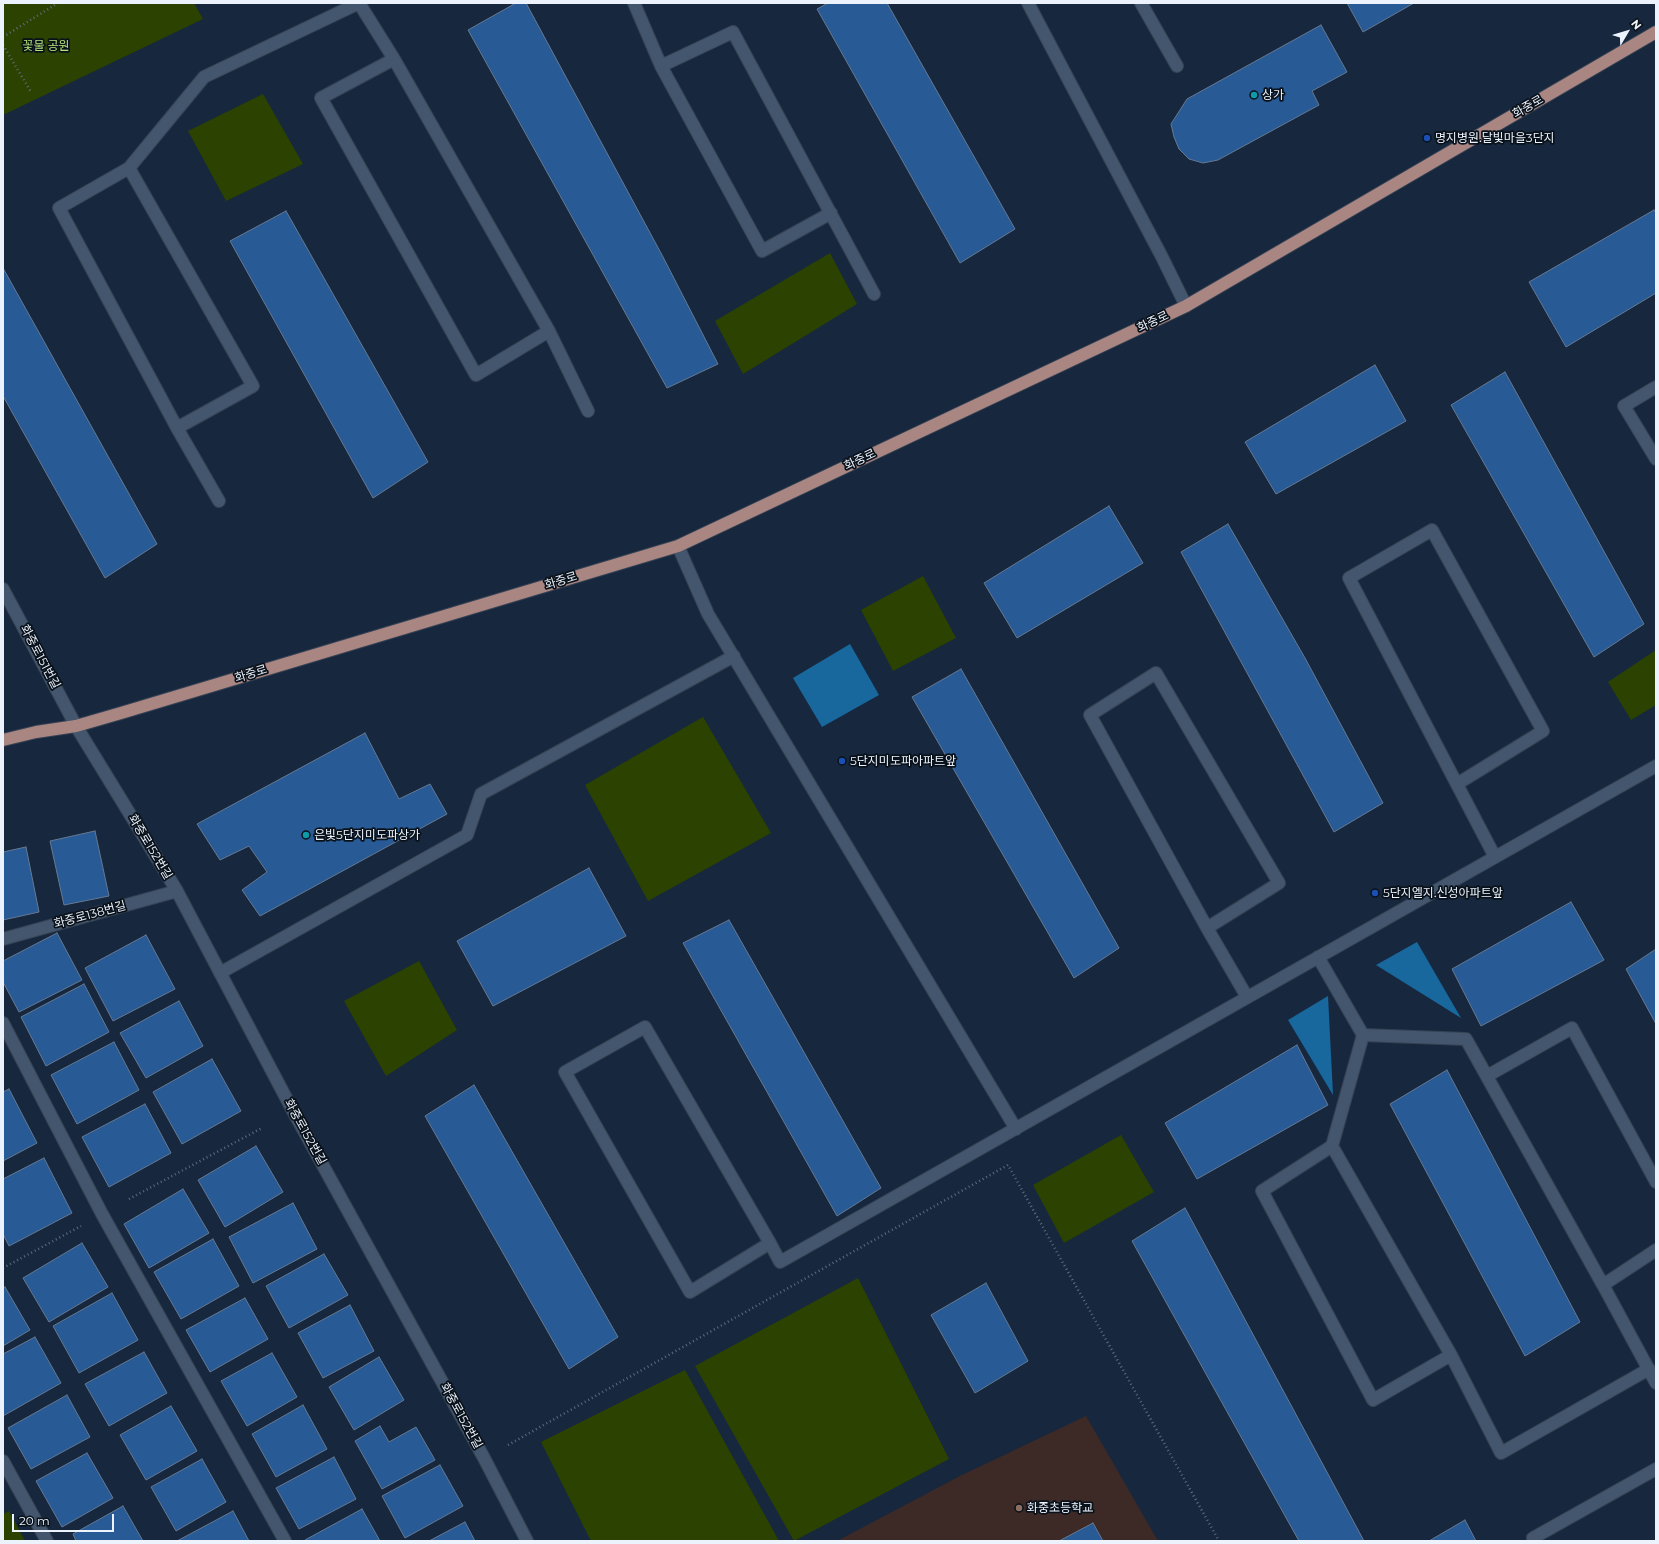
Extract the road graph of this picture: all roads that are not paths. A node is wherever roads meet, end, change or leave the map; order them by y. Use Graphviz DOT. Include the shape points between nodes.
graph roads {
  1 [pos="634,3"];
  2 [pos="1028,3"];
  3 [pos="1141,3"];
  4 [pos="1656,32"];
  5 [pos="394,59"];
  6 [pos="661,66"];
  7 [pos="1177,66"];
  8 [pos="129,168"];
  9 [pos="831,213"];
  10 [pos="874,294"];
  11 [pos="1186,306"];
  12 [pos="549,331"];
  13 [pos="1656,387"];
  14 [pos="588,411"];
  15 [pos="178,428"];
  16 [pos="1656,459"];
  17 [pos="219,501"];
  18 [pos="678,546"];
  19 [pos="3,589"];
  20 [pos="734,656"];
  21 [pos="76,726"];
  22 [pos="3,740"];
  23 [pos="1656,766"];
  24 [pos="1457,784"];
  25 [pos="1495,857"];
  26 [pos="177,892"];
  27 [pos="1207,928"];
  28 [pos="3,939"];
  29 [pos="1318,957"];
  30 [pos="220,973"];
  31 [pos="1247,997"];
  32 [pos="3,1023"];
  33 [pos="1363,1035"];
  34 [pos="1487,1076"];
  35 [pos="1016,1128"];
  36 [pos="1332,1146"];
  37 [pos="1656,1182"];
  38 [pos="770,1243"];
  39 [pos="1656,1250"];
  40 [pos="1603,1285"];
  41 [pos="1451,1355"];
  42 [pos="1649,1369"];
  43 [pos="1656,1382"];
  44 [pos="3,1461"];
  45 [pos="1656,1468"];
  46 [pos="47,1541"];
  47 [pos="285,1541"];
  48 [pos="527,1541"];
  49 [pos="1534,1541"];
  1 -- 6 [label="street"];
  2 -- 11 [label="street"];
  3 -- 7 [label="street"];
  4 -- 11 [label="main road, 화중로"];
  5 -- 8 [label="street" via="359,3 204,77"];
  5 -- 12 [label="street"];
  5 -- 12 [label="street" via="321,98 476,375"];
  6 -- 9 [label="street" via="734,32"];
  6 -- 9 [label="street" via="762,251"];
  8 -- 15 [label="street" via="59,208"];
  8 -- 15 [label="street" via="253,386"];
  9 -- 10 [label="street"];
  11 -- 18 [label="main road, 화중로"];
  12 -- 14 [label="street"];
  13 -- 16 [label="street" via="1624,406"];
  15 -- 17 [label="street"];
  18 -- 20 [label="street" via="708,614"];
  18 -- 21 [label="main road, 화중로"];
  19 -- 21 [label="street, 화중로151번길"];
  20 -- 30 [label="street" via="481,794 467,835"];
  20 -- 35 [label="street"];
  21 -- 22 [label="main road, 화중로"];
  21 -- 26 [label="street, 화중로152번길"];
  23 -- 25 [label="street"];
  24 -- 24 [label="street" via="1543,731 1432,530 1349,578"];
  24 -- 25 [label="street"];
  25 -- 29 [label="street"];
  26 -- 28 [label="street, 화중로138번길"];
  26 -- 30 [label="street, 화중로152번길"];
  27 -- 27 [label="street" via="1090,715 1156,672 1279,883"];
  27 -- 31 [label="street"];
  29 -- 31 [label="street"];
  29 -- 33 [label="street"];
  30 -- 48 [label="street, 화중로152번길"];
  31 -- 35 [label="street"];
  32 -- 47 [label="street" via="102,1214"];
  33 -- 34 [label="street" via="1466,1039"];
  33 -- 36 [label="street"];
  34 -- 37 [label="street" via="1572,1028"];
  34 -- 40 [label="street"];
  35 -- 38 [label="street" via="780,1262"];
  36 -- 41 [label="street"];
  36 -- 41 [label="street" via="1262,1191 1373,1400"];
  38 -- 38 [label="street" via="645,1027 565,1072 690,1292"];
  39 -- 40 [label="street"];
  40 -- 42 [label="street"];
  41 -- 42 [label="street" via="1501,1453"];
  42 -- 43 [label="street"];
  44 -- 46 [label="street"];
  45 -- 49 [label="street" via="1533,1538"];
}
